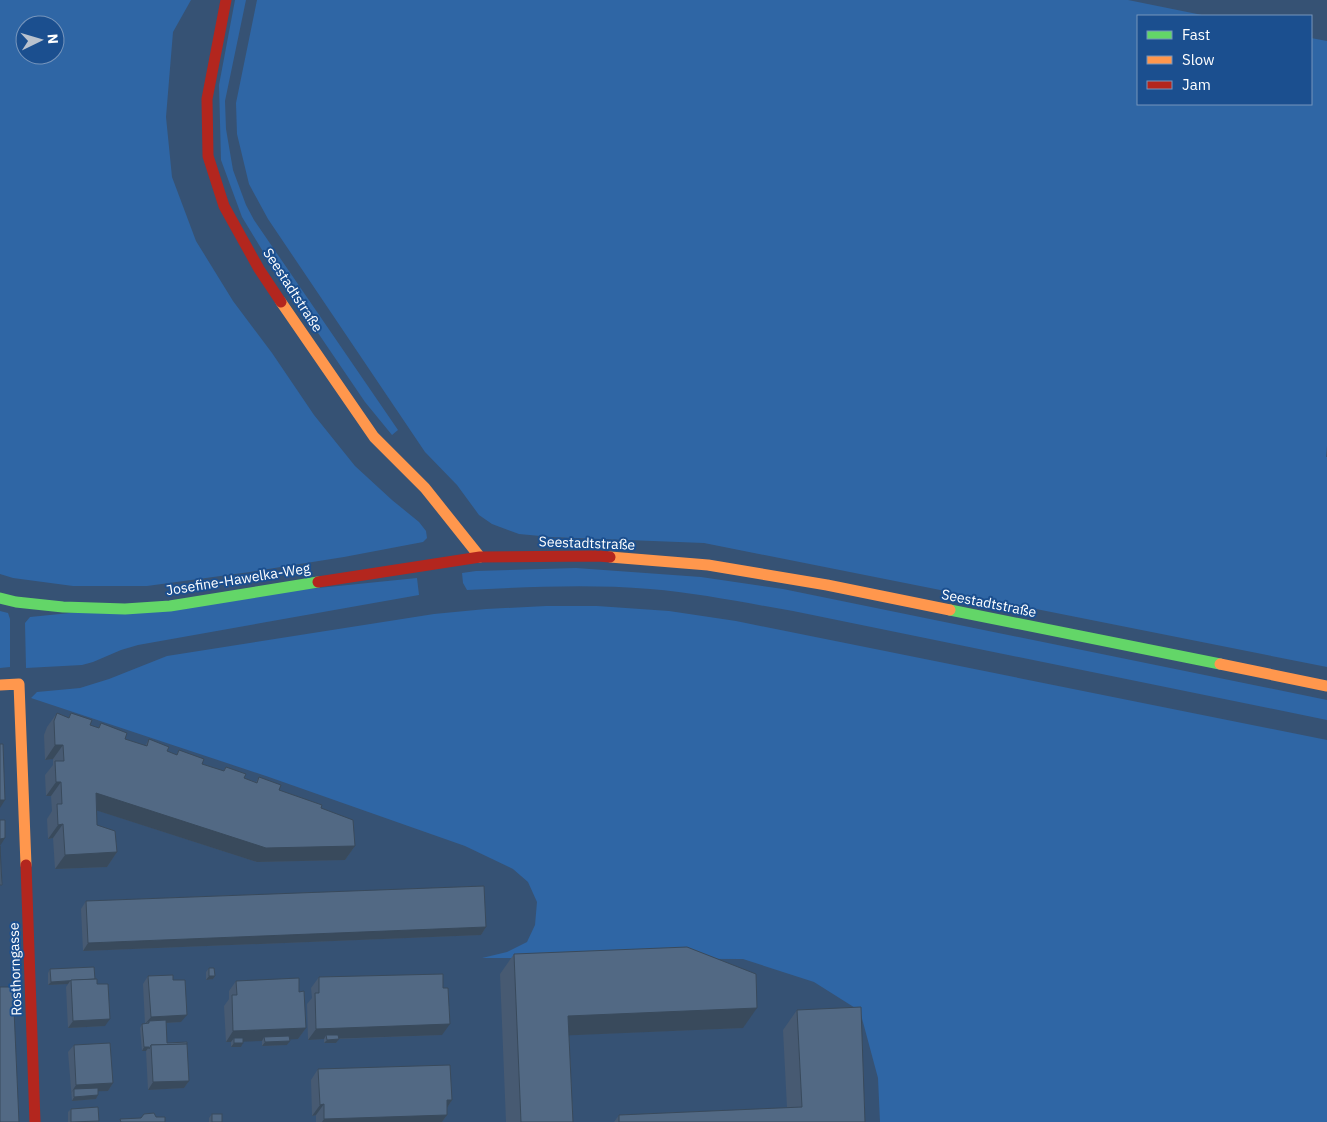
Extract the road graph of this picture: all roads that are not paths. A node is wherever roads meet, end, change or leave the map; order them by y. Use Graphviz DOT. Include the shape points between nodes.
graph roads {
  1 [pos="226,0"];
  2 [pos="480,558"];
  3 [pos="0,598"];
  4 [pos="0,685"];
  5 [pos="1327,686"];
  6 [pos="35,1122"];
  1 -- 2 [label="street, Seestadtstraße" via="207,99 208,156 224,206 259,269 374,437 425,488"];
  2 -- 3 [label="street, Josefine-Hawelka-Weg" via="170,606 63,607"];
  2 -- 5 [label="street, Seestadtstraße" via="598,556 708,565 837,587"];
  4 -- 6 [label="street, Rosthorngasse" via="19,684"];
}
